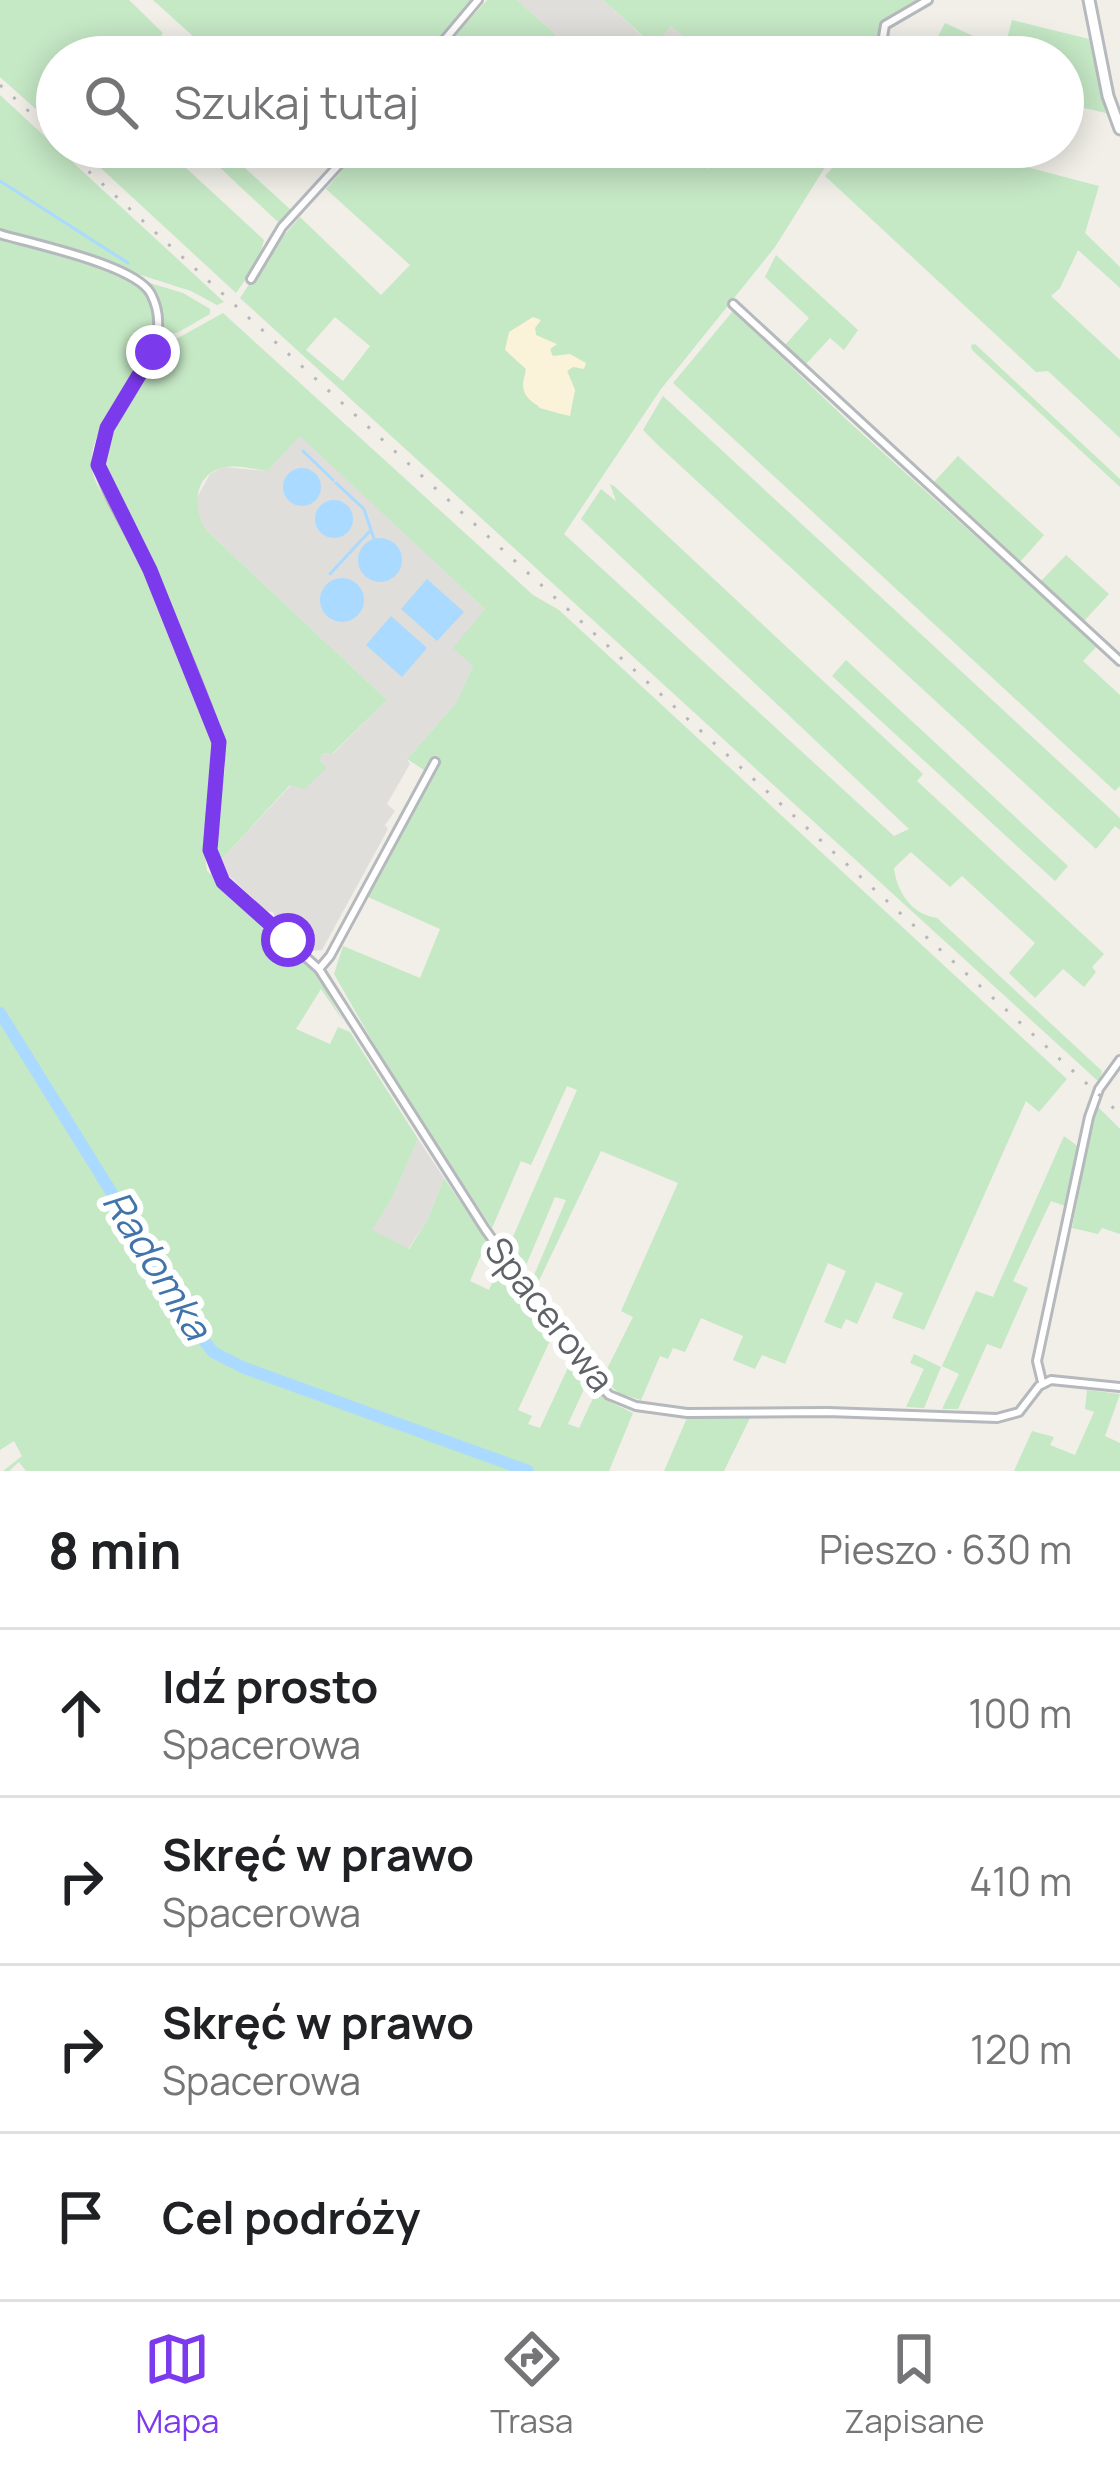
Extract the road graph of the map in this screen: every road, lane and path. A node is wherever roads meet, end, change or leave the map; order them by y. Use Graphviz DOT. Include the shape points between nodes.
graph roads {
  1 [pos="478,0"];
  2 [pos="928,0"];
  3 [pos="1089,0"];
  4 [pos="448,36"];
  5 [pos="883,36"];
  6 [pos="1120,129"];
  7 [pos="336,168"];
  8 [pos="0,234"];
  9 [pos="251,279"];
  10 [pos="734,304"];
  11 [pos="1120,661"];
  12 [pos="435,762"];
  13 [pos="319,969"];
  14 [pos="1120,1060"];
  15 [pos="1042,1382"];
  16 [pos="1120,1387"];
  1 -- 4 [label="street"];
  2 -- 5 [label="street" via="885,25"];
  3 -- 6 [label="street"];
  7 -- 9 [label="street" via="282,227"];
  8 -- 13 [label="street, Spacerowa" via="133,275 153,297 153,352 107,428 98,465 219,742 215,870"];
  10 -- 11 [label="street"];
  12 -- 13 [label="street"];
  13 -- 15 [label="street, Spacerowa" via="485,1229 615,1399 700,1414 997,1418 1019,1412"];
  14 -- 15 [label="street" via="1089,1117 1037,1361"];
  15 -- 16 [label="street"];
}
